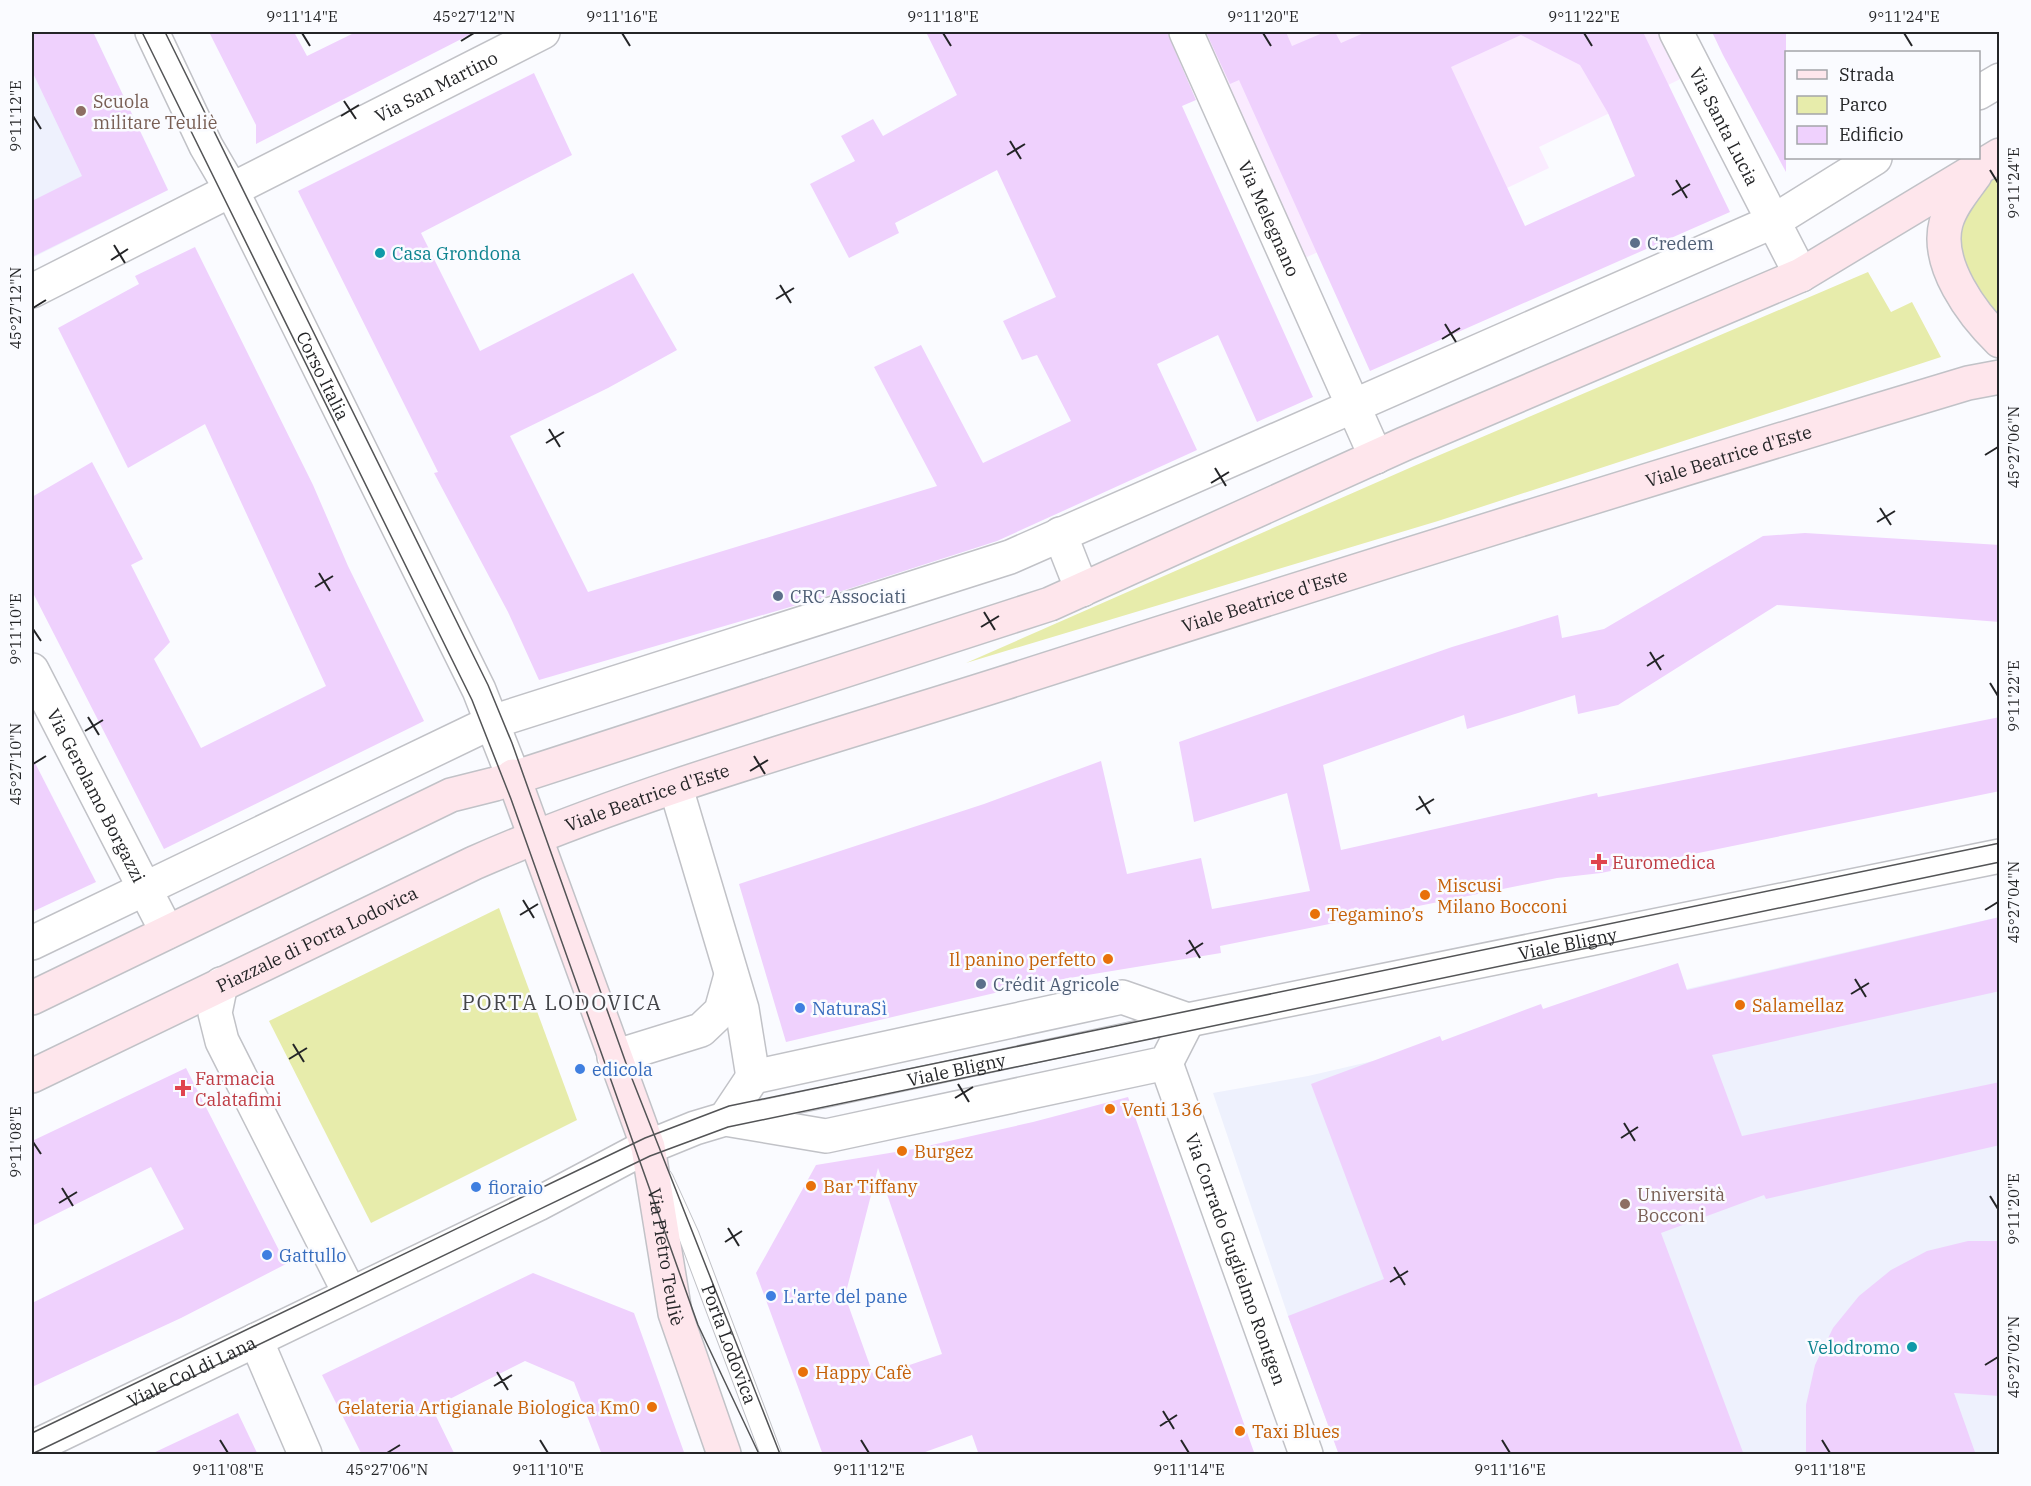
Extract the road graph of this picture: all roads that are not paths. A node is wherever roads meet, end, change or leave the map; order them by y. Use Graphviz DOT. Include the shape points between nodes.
graph roads {
  1 [pos="152,32"];
  2 [pos="543,32"];
  3 [pos="1186,32"];
  4 [pos="1676,32"];
  5 [pos="2000,80"];
  6 [pos="1980,92"];
  7 [pos="1873,159"];
  8 [pos="1991,160"];
  9 [pos="231,189"];
  10 [pos="1774,221"];
  11 [pos="1801,275"];
  12 [pos="32,291"];
  13 [pos="2000,341"];
  14 [pos="2000,377"];
  15 [pos="1352,404"];
  16 [pos="1376,457"];
  17 [pos="1060,534"];
  18 [pos="1082,590"];
  19 [pos="32,670"];
  20 [pos="492,722"];
  21 [pos="513,776"];
  22 [pos="676,788"];
  23 [pos="533,837"];
  24 [pos="2000,856"];
  25 [pos="1945,867"];
  26 [pos="2000,870"];
  27 [pos="145,889"];
  28 [pos="167,932"];
  29 [pos="32,943"];
  30 [pos="730,975"];
  31 [pos="221,984"];
  32 [pos="32,998"];
  33 [pos="1188,1020"];
  34 [pos="614,1057"];
  35 [pos="1166,1063"];
  36 [pos="32,1076"];
  37 [pos="753,1077"];
  38 [pos="725,1119"];
  39 [pos="648,1147"];
  40 [pos="689,1236"];
  41 [pos="350,1294"];
  42 [pos="256,1340"];
  43 [pos="32,1448"];
  44 [pos="305,1455"];
  45 [pos="724,1455"];
  46 [pos="771,1455"];
  47 [pos="1306,1455"];
  1 -- 9 [label="street, Corso Italia" via="206,146"];
  2 -- 9 [label="street, Via San Martino"];
  3 -- 15 [label="street, Via Melegnano"];
  4 -- 10 [label="street, Via Santa Lucia"];
  5 -- 6 [label="street"];
  7 -- 10 [label="street"];
  8 -- 11 [label="main road"];
  8 -- 13 [label="main road" via="1956,201 1946,223 1945,254 1960,290"];
  9 -- 12 [label="street, Via San Martino"];
  9 -- 20 [label="street, Corso Italia"];
  10 -- 11 [label="street"];
  10 -- 15 [label="street"];
  11 -- 16 [label="main road"];
  14 -- 22 [label="main road, Viale Beatrice d'Este" via="1968,382 1436,544"];
  15 -- 16 [label="street"];
  15 -- 17 [label="street"];
  16 -- 18 [label="main road"];
  17 -- 18 [label="street"];
  17 -- 20 [label="street" via="1010,556"];
  18 -- 21 [label="main road" via="1050,604"];
  19 -- 27 [label="street, Via Gerolamo Borgazzi" via="124,855"];
  20 -- 21 [label="street"];
  20 -- 27 [label="street"];
  21 -- 23 [label="main road"];
  21 -- 28 [label="main road" via="451,795"];
  22 -- 23 [label="main road, Viale Beatrice d'Este"];
  22 -- 30 [label="street"];
  23 -- 31 [label="main road, Piazzale di Porta Lodovica"];
  23 -- 34 [label="main road"];
  24 -- 25 [label="street, Viale Bligny"];
  25 -- 26 [label="street, Viale Bligny"];
  25 -- 33 [label="street, Viale Bligny"];
  27 -- 28 [label="street, Via Gerolamo Borgazzi"];
  27 -- 29 [label="street"];
  28 -- 32 [label="main road"];
  30 -- 34 [label="street" via="721,1011 701,1030"];
  30 -- 37 [label="street" via="742,1009"];
  31 -- 36 [label="main road"];
  31 -- 41 [label="street, Piazzale di Porta Lodovica" via="215,1013 222,1041"];
  33 -- 35 [label="street"];
  33 -- 37 [label="street, Viale Bligny" via="1122,997"];
  33 -- 38 [label="lane, Viale Bligny"];
  34 -- 39 [label="main road"];
  35 -- 38 [label="street, Viale Bligny" via="826,1136"];
  35 -- 47 [label="street, Via Corrado Guglielmo Rontgen"];
  37 -- 38 [label="street"];
  38 -- 39 [label="street"];
  39 -- 40 [label="lane, Via Pietro Teuliè"];
  39 -- 41 [label="street"];
  39 -- 45 [label="main road, Via Pietro Teuliè" via="675,1313"];
  40 -- 46 [label="lane, Porta Lodovica"];
  41 -- 42 [label="street, Viale Col di Lana"];
  42 -- 43 [label="street, Viale Col di Lana"];
  42 -- 44 [label="street"];
}
